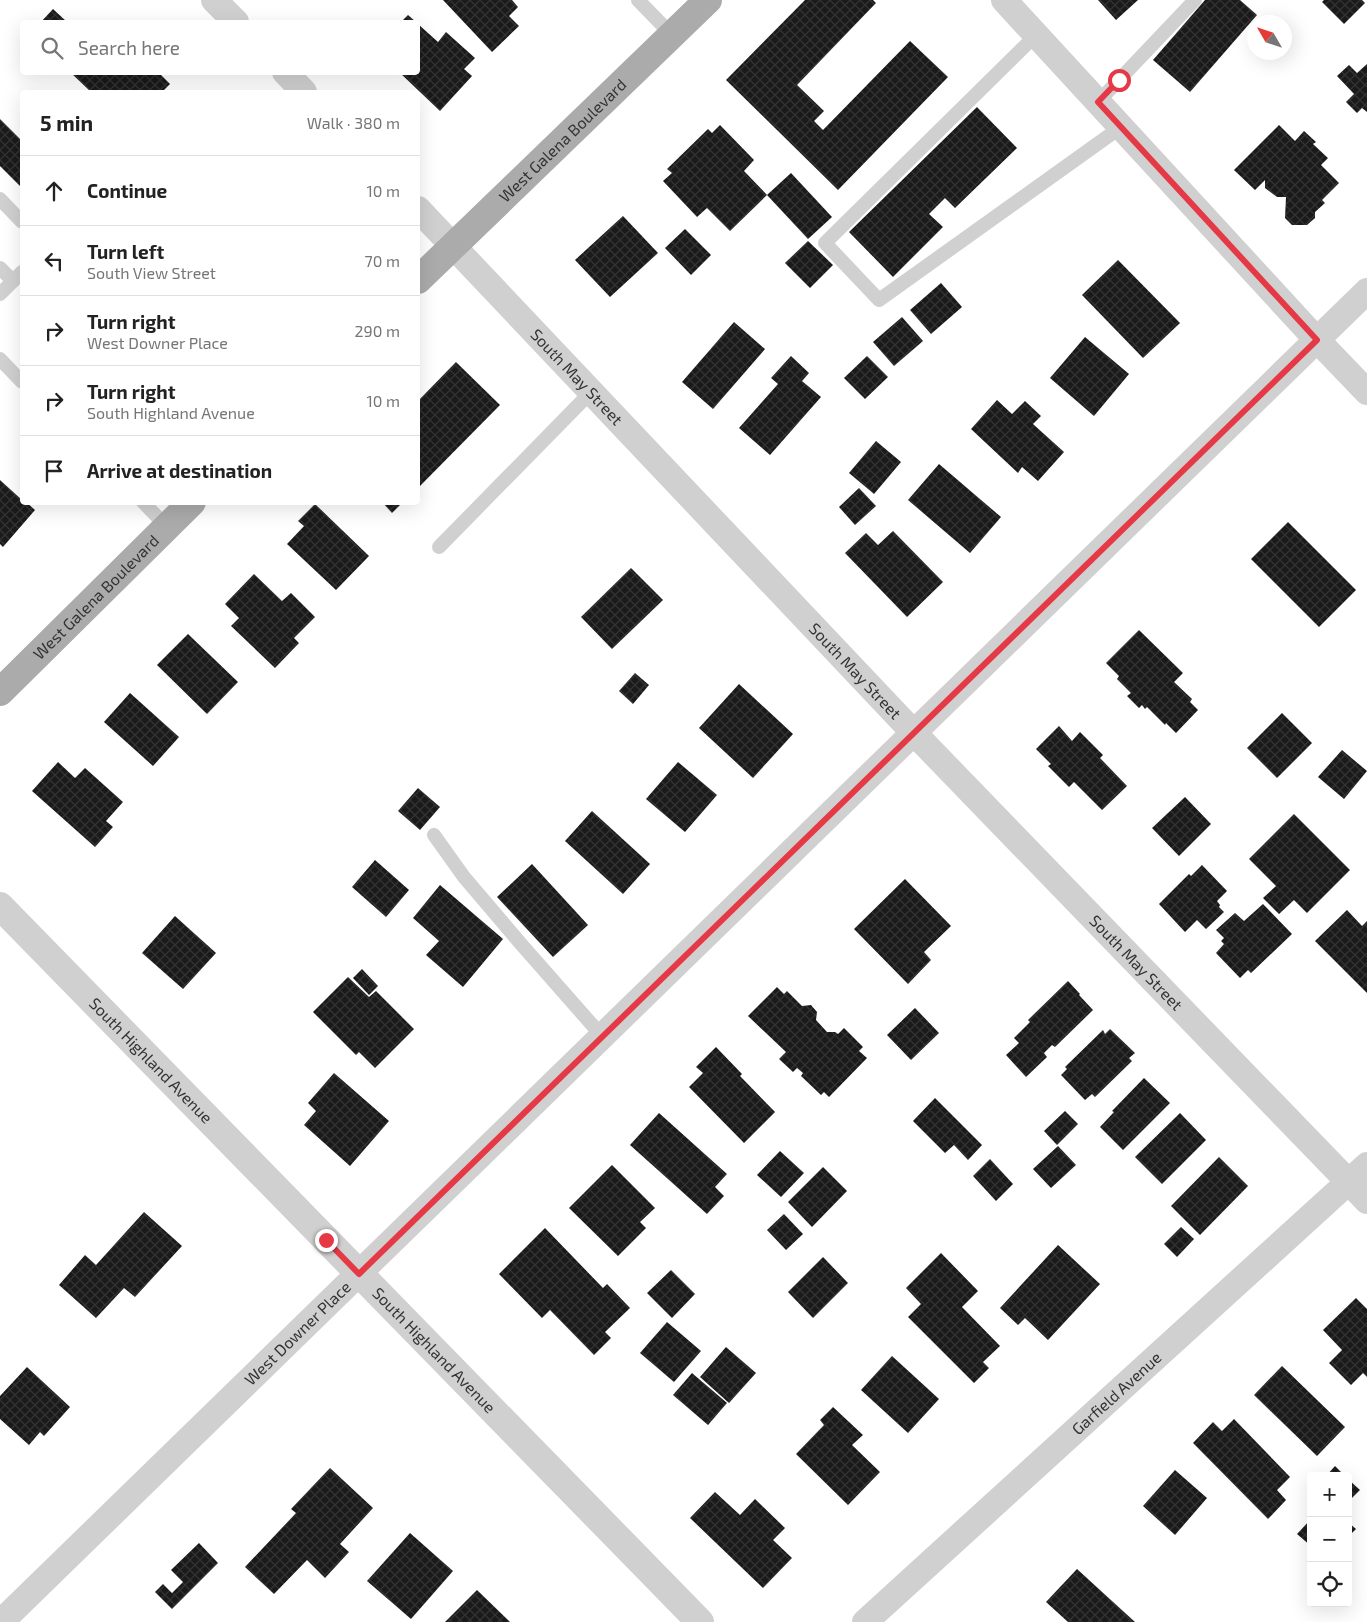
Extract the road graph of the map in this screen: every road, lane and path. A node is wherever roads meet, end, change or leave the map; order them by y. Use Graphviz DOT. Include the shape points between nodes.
graph roads {
  1 [pos="214,0"];
  2 [pos="638,0"];
  3 [pos="708,0"];
  4 [pos="1004,0"];
  5 [pos="1195,0"];
  6 [pos="234,20"];
  7 [pos="672,35"];
  8 [pos="1036,35"];
  9 [pos="288,75"];
  10 [pos="302,90"];
  11 [pos="1098,102"];
  12 [pos="1121,127"];
  13 [pos="0,199"];
  14 [pos="420,211"];
  15 [pos="20,220"];
  16 [pos="453,245"];
  17 [pos="0,268"];
  18 [pos="18,277"];
  19 [pos="420,278"];
  20 [pos="1367,291"];
  21 [pos="0,294"];
  22 [pos="1317,340"];
  23 [pos="0,359"];
  24 [pos="20,380"];
  25 [pos="592,392"];
  26 [pos="1367,392"];
  27 [pos="146,505"];
  28 [pos="189,505"];
  29 [pos="167,527"];
  30 [pos="439,547"];
  31 [pos="0,692"];
  32 [pos="914,733"];
  33 [pos="434,834"];
  34 [pos="0,906"];
  35 [pos="602,1036"];
  36 [pos="1358,1173"];
  37 [pos="1367,1200"];
  38 [pos="359,1274"];
  39 [pos="1,1622"];
  40 [pos="700,1622"];
  41 [pos="865,1622"];
  1 -- 6 [label="street"];
  2 -- 7 [label="lane"];
  3 -- 7 [label="main road, West Galena Boulevard"];
  4 -- 8 [label="street"];
  5 -- 11 [label="lane"];
  7 -- 16 [label="main road, West Galena Boulevard"];
  8 -- 11 [label="street"];
  8 -- 12 [label="lane" via="825,243 879,300"];
  9 -- 10 [label="street"];
  11 -- 12 [label="street"];
  12 -- 22 [label="street"];
  13 -- 15 [label="lane"];
  14 -- 16 [label="street, South May Street"];
  16 -- 19 [label="main road, West Galena Boulevard"];
  16 -- 25 [label="street, South May Street"];
  17 -- 18 [label="lane"];
  18 -- 21 [label="lane"];
  20 -- 22 [label="street, West Downer Place"];
  22 -- 26 [label="street"];
  22 -- 32 [label="street, West Downer Place"];
  23 -- 24 [label="lane"];
  25 -- 30 [label="lane"];
  25 -- 32 [label="street, South May Street"];
  27 -- 29 [label="lane"];
  28 -- 29 [label="main road, West Galena Boulevard"];
  29 -- 31 [label="main road, West Galena Boulevard"];
  32 -- 35 [label="street, West Downer Place"];
  32 -- 36 [label="street, South May Street"];
  33 -- 35 [label="lane" via="464,877"];
  34 -- 38 [label="street, South Highland Avenue"];
  35 -- 38 [label="street, West Downer Place"];
  36 -- 37 [label="street, South May Street"];
  36 -- 41 [label="street, Garfield Avenue"];
  38 -- 39 [label="street, West Downer Place"];
  38 -- 40 [label="street, South Highland Avenue"];
}
